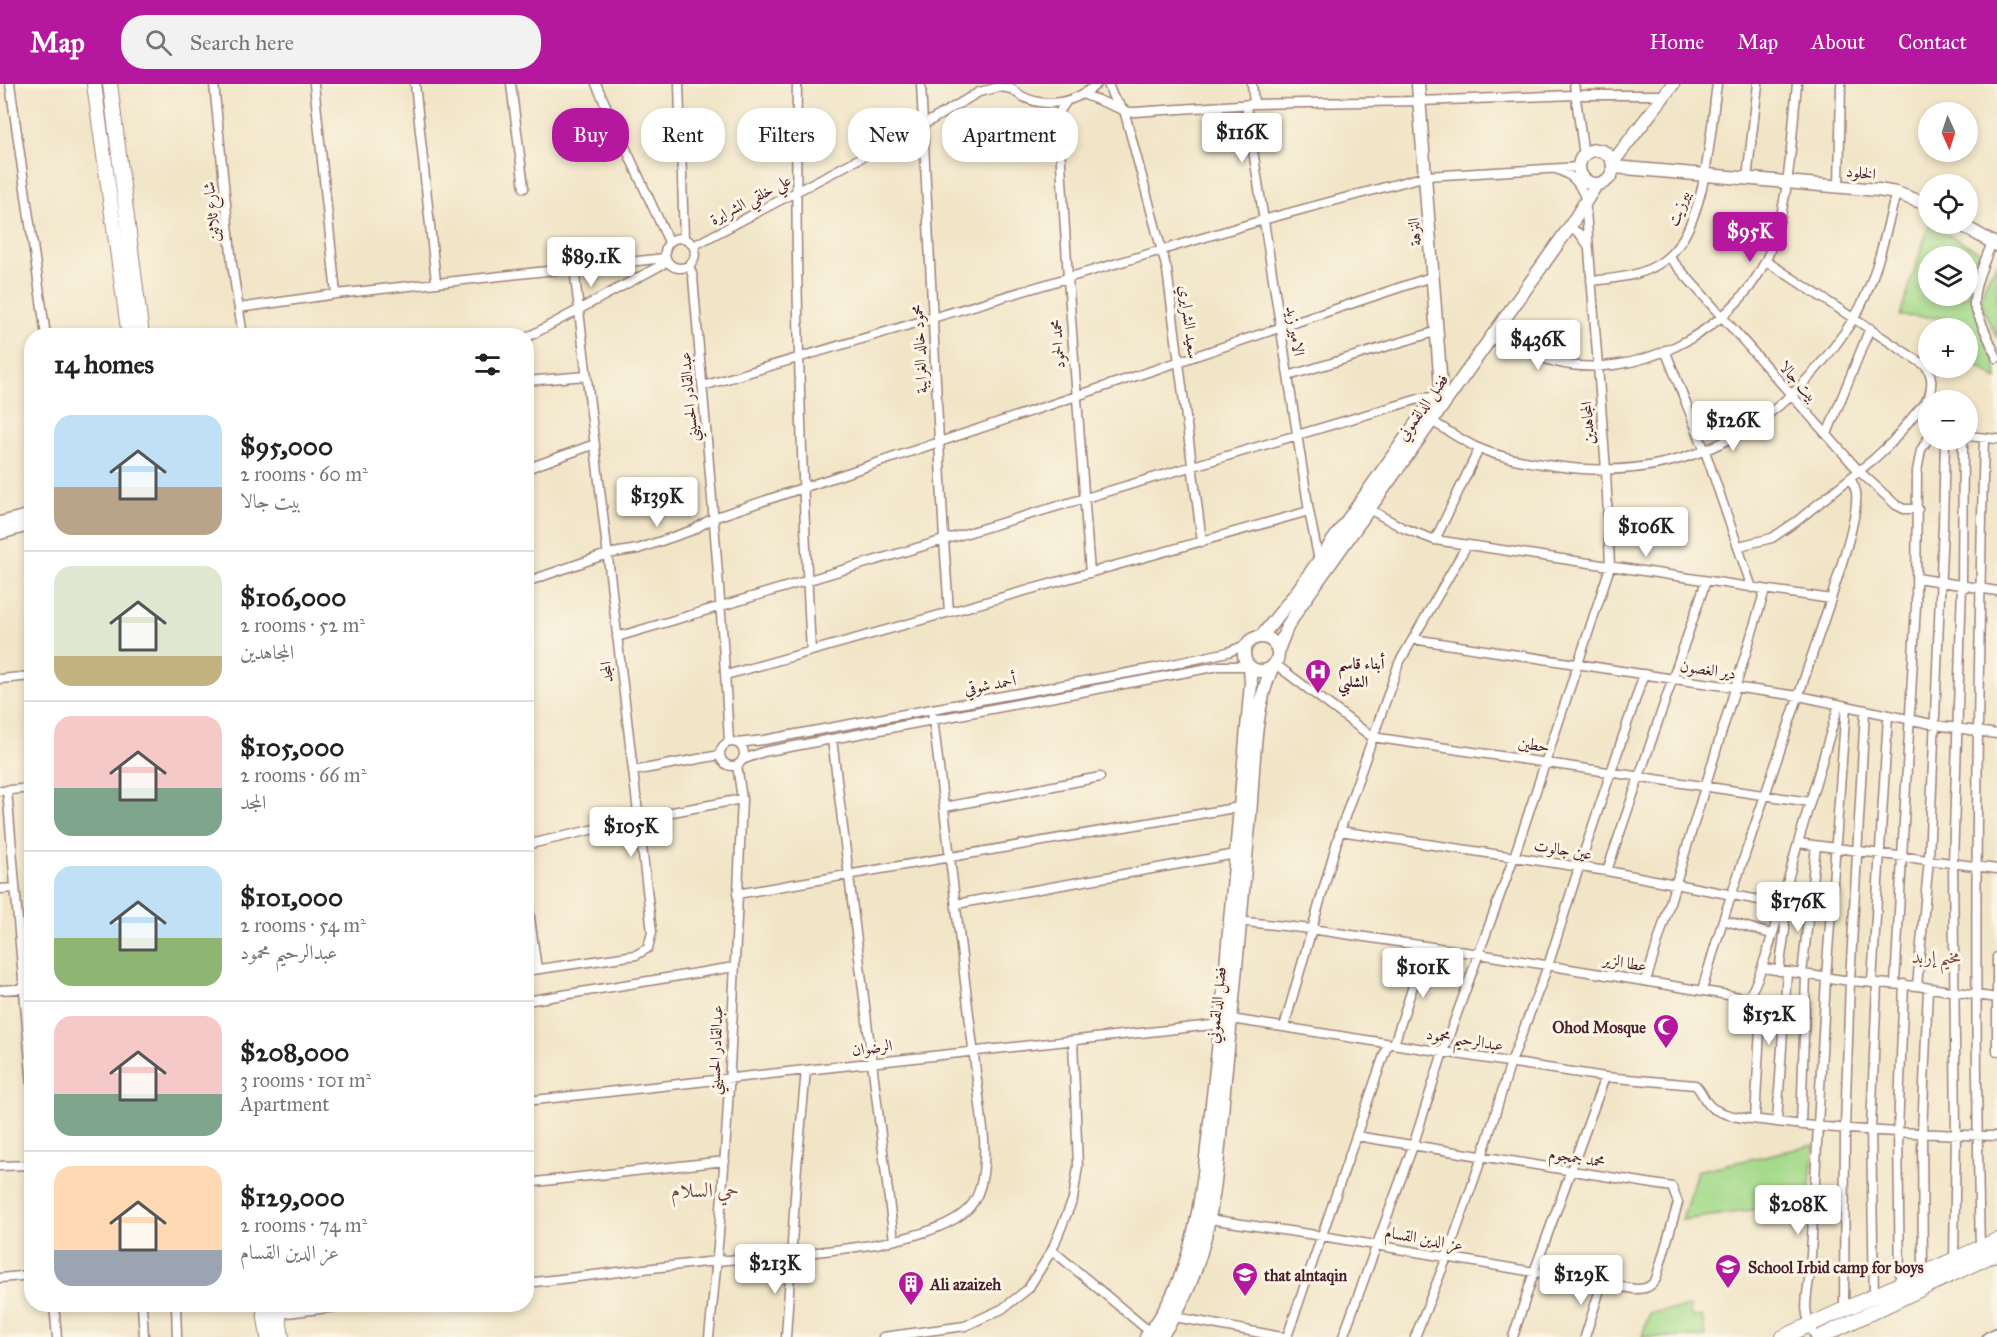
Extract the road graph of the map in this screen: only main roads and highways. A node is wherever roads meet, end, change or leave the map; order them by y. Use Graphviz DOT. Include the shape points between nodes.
graph roads {
  1 [pos="94,84"];
  2 [pos="110,84"];
  3 [pos="1418,84"];
  4 [pos="1673,84"];
  5 [pos="1613,165"];
  6 [pos="1596,185"];
  7 [pos="1918,201"];
  8 [pos="1978,234"];
  9 [pos="1995,243"];
  10 [pos="135,328"];
  11 [pos="135,328"];
  12 [pos="1442,377"];
  13 [pos="1462,380"];
  14 [pos="24,517"];
  15 [pos="0,523"];
  16 [pos="24,526"];
  17 [pos="0,533"];
  18 [pos="1261,637"];
  19 [pos="1278,650"];
  20 [pos="1273,666"];
  21 [pos="1249,667"];
  22 [pos="1235,921"];
  23 [pos="1226,1022"];
  24 [pos="1997,1239"];
  25 [pos="1996,1257"];
  26 [pos="264,1312"];
  27 [pos="278,1312"];
  28 [pos="1815,1333"];
  29 [pos="1152,1335"];
  30 [pos="268,1337"];
  31 [pos="282,1337"];
  32 [pos="1783,1337"];
  1 -- 10 [label="main road"];
  2 -- 11 [label="main road"];
  3 -- 12 [label="main road, النزهة"];
  4 -- 5 [label="main road"];
  5 -- 6 [label="main road" via="1611,178"];
  5 -- 6 [label="main road" via="1600,150 1594,150 1581,161 1582,177"];
  5 -- 7 [label="main road, الخلود" via="1839,186 1896,193"];
  6 -- 13 [label="main road, فضل الدلقموني" via="1586,205"];
  8 -- 9 [label="main road"];
  12 -- 13 [label="main road" via="1451,385"];
  12 -- 18 [label="main road" via="1436,397"];
  13 -- 19 [label="main road, فضل الدلقموني" via="1300,606"];
  14 -- 15 [label="main road"];
  16 -- 17 [label="main road"];
  18 -- 19 [label="main road" via="1271,640"];
  18 -- 21 [label="main road" via="1246,645 1244,658"];
  19 -- 20 [label="main road"];
  20 -- 21 [label="main road" via="1259,671"];
  20 -- 22 [label="main road, فضل الدلقموني" via="1263,690 1259,716"];
  21 -- 22 [label="main road, فضل الدلقموني"];
  22 -- 23 [label="main road, فضل الدلقموني"];
  23 -- 29 [label="main road, فضل الدلقموني" via="1196,1226 1177,1288"];
  23 -- 29 [label="main road, فضل الدلقموني" via="1209,1219 1197,1263 1175,1317"];
  24 -- 28 [label="main road" via="1844,1310"];
  25 -- 28 [label="main road"];
  26 -- 30 [label="main road"];
  27 -- 31 [label="main road"];
  28 -- 32 [label="main road"];
}
